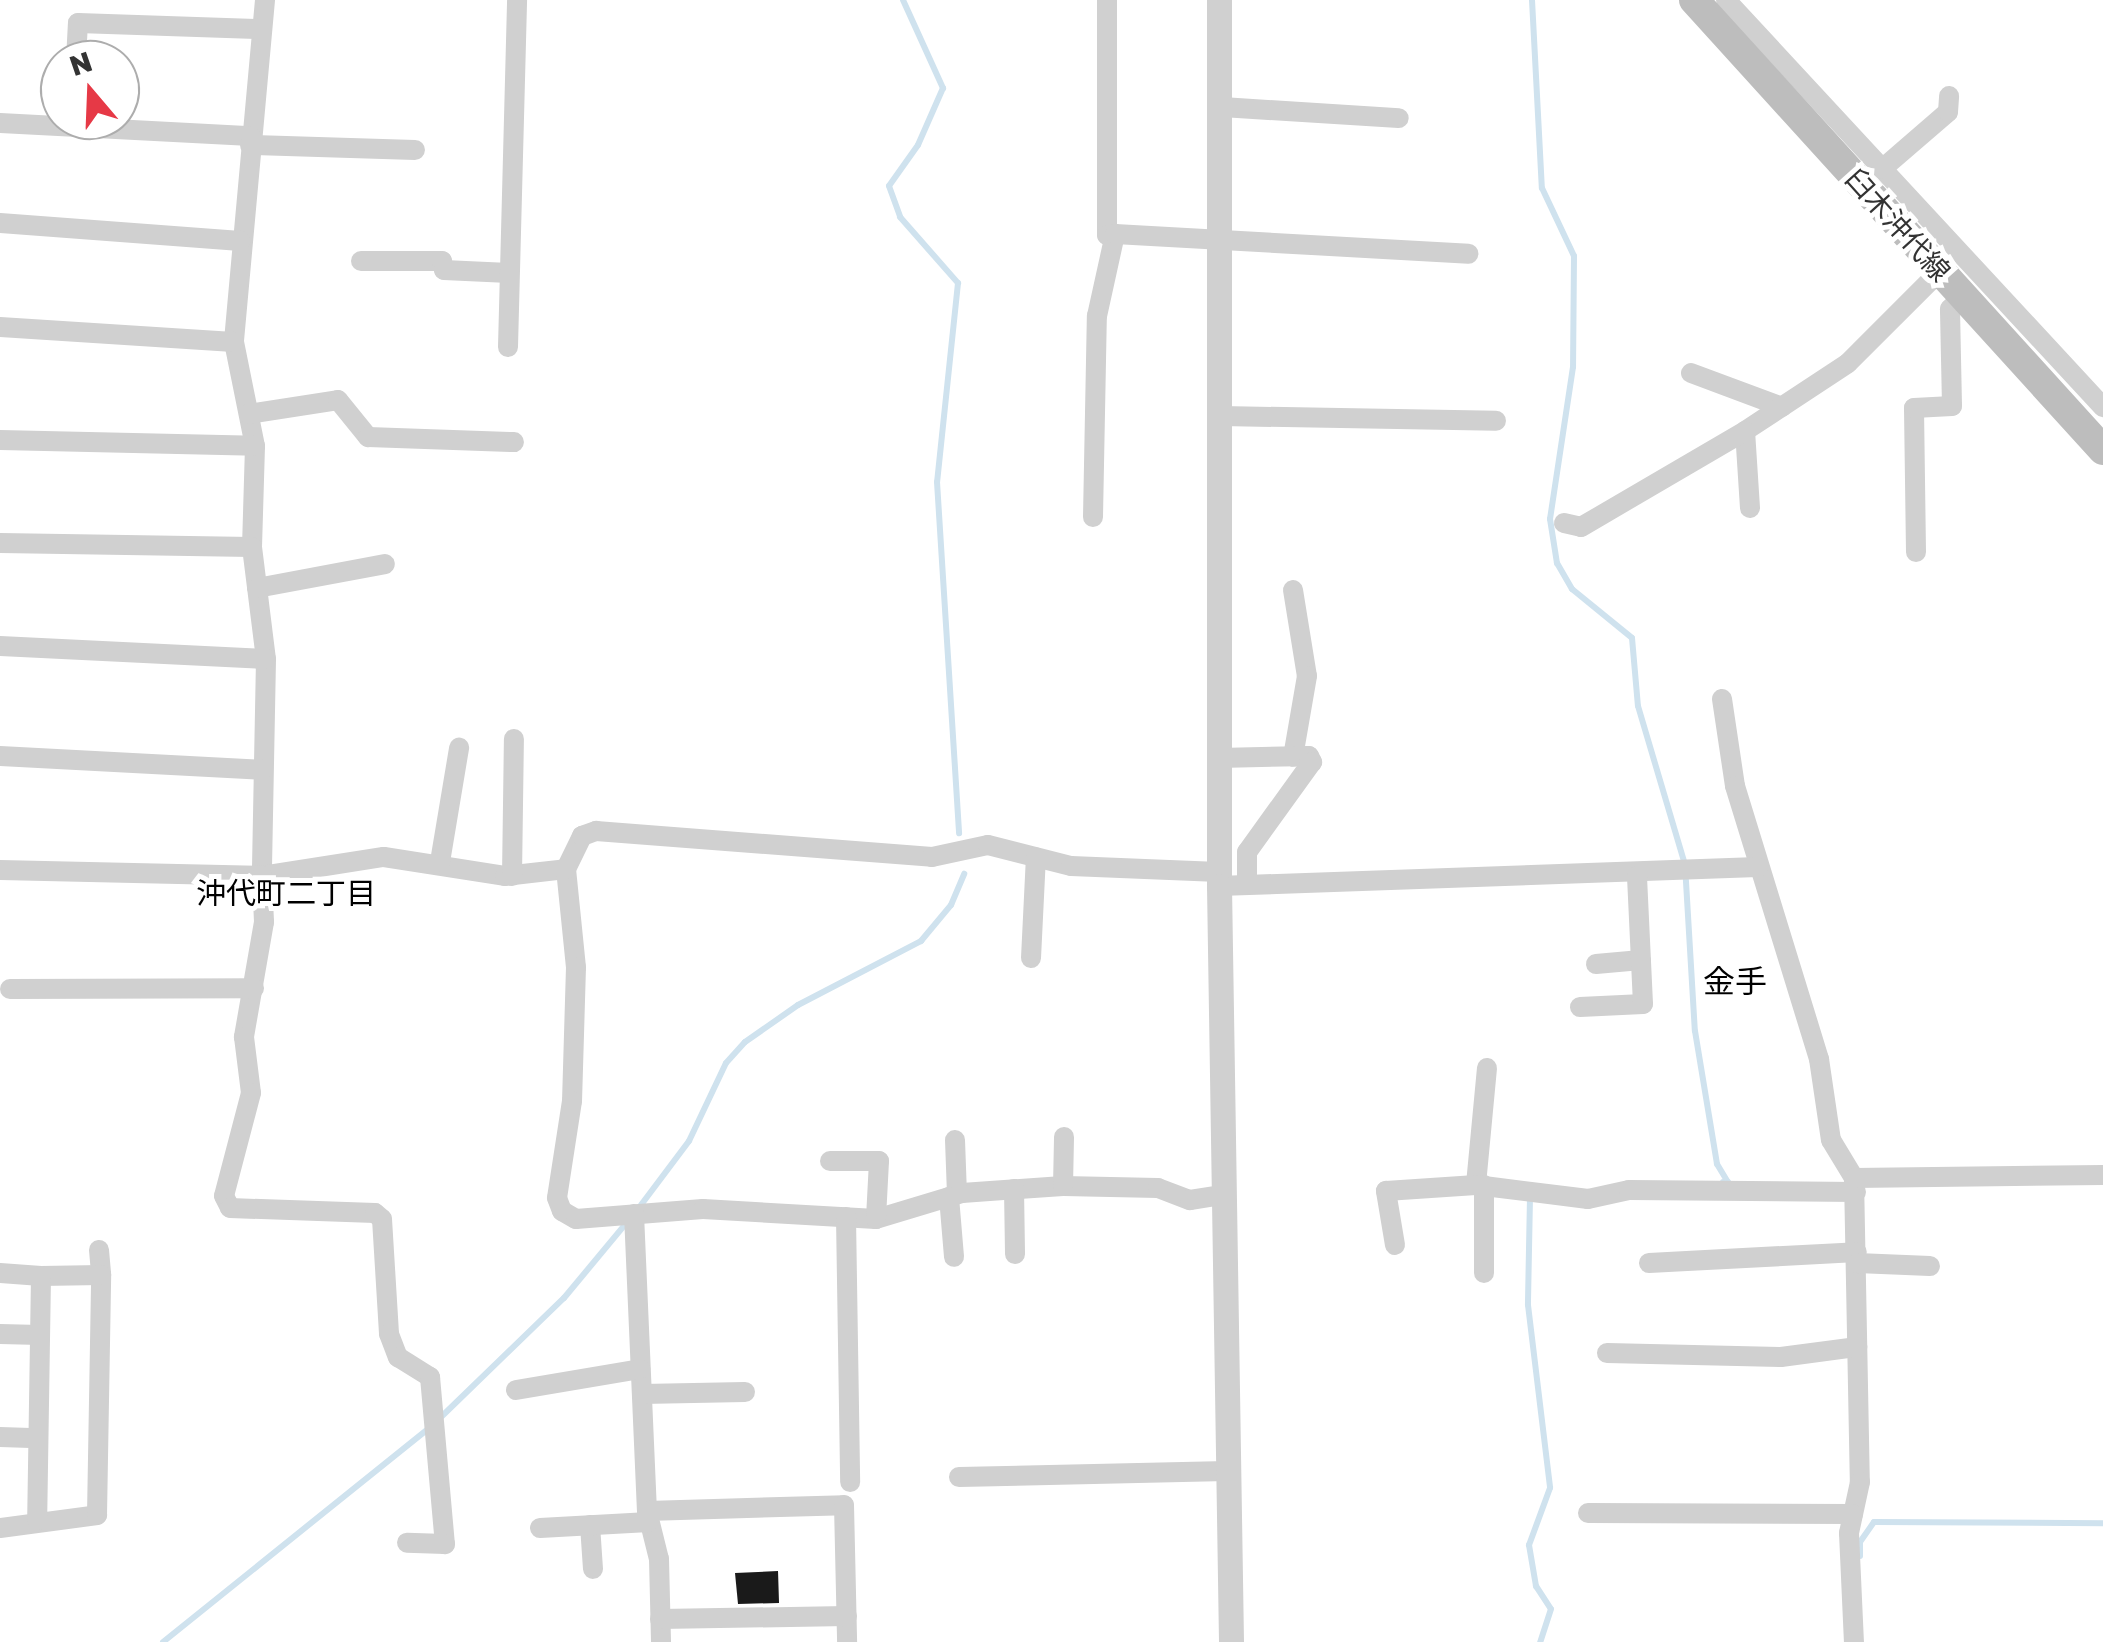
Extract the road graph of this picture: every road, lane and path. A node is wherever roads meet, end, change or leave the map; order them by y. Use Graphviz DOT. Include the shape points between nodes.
graph roads {
  1 [pos="265,0"];
  2 [pos="517,0"];
  3 [pos="1107,0"];
  4 [pos="1219,0"];
  5 [pos="1694,0"];
  6 [pos="1726,0"];
  7 [pos="262,29"];
  8 [pos="77,40"];
  9 [pos="1949,96"];
  10 [pos="1222,106"];
  11 [pos="1400,118"];
  12 [pos="0,123"];
  13 [pos="40,123"];
  14 [pos="140,130"];
  15 [pos="251,140"];
  16 [pos="414,150"];
  17 [pos="1882,169"];
  18 [pos="0,223"];
  19 [pos="1116,234"];
  20 [pos="1222,238"];
  21 [pos="240,241"];
  22 [pos="1468,254"];
  23 [pos="362,260"];
  24 [pos="1940,271"];
  25 [pos="508,273"];
  26 [pos="1963,296"];
  27 [pos="0,327"];
  28 [pos="234,342"];
  29 [pos="508,347"];
  30 [pos="1691,374"];
  31 [pos="1782,407"];
  32 [pos="2103,407"];
  33 [pos="248,414"];
  34 [pos="1221,416"];
  35 [pos="1496,421"];
  36 [pos="1745,431"];
  37 [pos="0,440"];
  38 [pos="514,442"];
  39 [pos="255,446"];
  40 [pos="2103,450"];
  41 [pos="1750,508"];
  42 [pos="1093,517"];
  43 [pos="1564,523"];
  44 [pos="0,543"];
  45 [pos="252,547"];
  46 [pos="1916,552"];
  47 [pos="386,564"];
  48 [pos="257,588"];
  49 [pos="1293,590"];
  50 [pos="0,646"];
  51 [pos="266,658"];
  52 [pos="1722,699"];
  53 [pos="514,739"];
  54 [pos="459,748"];
  55 [pos="0,756"];
  56 [pos="1293,756"];
  57 [pos="1219,758"];
  58 [pos="264,770"];
  59 [pos="1036,857"];
  60 [pos="440,862"];
  61 [pos="1758,868"];
  62 [pos="566,869"];
  63 [pos="0,870"];
  64 [pos="262,876"];
  65 [pos="512,876"];
  66 [pos="1637,876"];
  67 [pos="1219,879"];
  68 [pos="1247,884"];
  69 [pos="1032,958"];
  70 [pos="1641,960"];
  71 [pos="1596,964"];
  72 [pos="254,988"];
  73 [pos="10,989"];
  74 [pos="1580,1008"];
  75 [pos="1487,1068"];
  76 [pos="1064,1137"];
  77 [pos="955,1140"];
  78 [pos="830,1161"];
  79 [pos="2103,1175"];
  80 [pos="1480,1185"];
  81 [pos="1855,1185"];
  82 [pos="1063,1186"];
  83 [pos="1014,1189"];
  84 [pos="1226,1194"];
  85 [pos="953,1196"];
  86 [pos="634,1214"];
  87 [pos="846,1217"];
  88 [pos="876,1219"];
  89 [pos="1395,1245"];
  90 [pos="99,1250"];
  91 [pos="1015,1254"];
  92 [pos="954,1257"];
  93 [pos="1857,1258"];
  94 [pos="1649,1264"];
  95 [pos="1930,1266"];
  96 [pos="1484,1273"];
  97 [pos="0,1274"];
  98 [pos="101,1275"];
  99 [pos="41,1276"];
  100 [pos="0,1334"];
  101 [pos="40,1335"];
  102 [pos="1857,1347"];
  103 [pos="1607,1353"];
  104 [pos="640,1368"];
  105 [pos="516,1390"];
  106 [pos="745,1392"];
  107 [pos="642,1394"];
  108 [pos="0,1438"];
  109 [pos="38,1438"];
  110 [pos="1227,1472"];
  111 [pos="959,1477"];
  112 [pos="850,1482"];
  113 [pos="1588,1513"];
  114 [pos="1853,1514"];
  115 [pos="648,1516"];
  116 [pos="37,1520"];
  117 [pos="590,1526"];
  118 [pos="0,1528"];
  119 [pos="540,1528"];
  120 [pos="407,1543"];
  121 [pos="593,1569"];
  122 [pos="846,1616"];
  123 [pos="660,1619"];
  124 [pos="661,1642"];
  125 [pos="847,1642"];
  126 [pos="1232,1642"];
  127 [pos="1854,1642"];
  1 -- 7 [label="street"];
  2 -- 25 [label="street"];
  3 -- 19 [label="street" via="1107,234"];
  4 -- 10 [label="street"];
  5 -- 24 [label="main road, 臼木沖代線"];
  6 -- 17 [label="street"];
  7 -- 8 [label="street" via="78,23"];
  7 -- 15 [label="street"];
  9 -- 17 [label="street" via="1948,112"];
  10 -- 11 [label="street"];
  10 -- 20 [label="street"];
  12 -- 13 [label="street"];
  14 -- 15 [label="street"];
  15 -- 16 [label="street"];
  15 -- 21 [label="street"];
  17 -- 32 [label="street"];
  18 -- 21 [label="street"];
  19 -- 20 [label="street"];
  19 -- 42 [label="street" via="1097,316"];
  20 -- 22 [label="street"];
  20 -- 34 [label="street"];
  21 -- 28 [label="street"];
  23 -- 25 [label="street" via="442,261 444,270"];
  24 -- 26 [label="main road, 臼木沖代線"];
  24 -- 31 [label="street" via="1848,363"];
  25 -- 29 [label="street"];
  26 -- 40 [label="main road, 臼木沖代線"];
  26 -- 46 [label="street" via="1950,309 1952,406 1914,408"];
  27 -- 28 [label="street"];
  28 -- 33 [label="street"];
  30 -- 31 [label="street"];
  31 -- 36 [label="street"];
  33 -- 38 [label="street" via="338,400 368,437"];
  33 -- 39 [label="street"];
  34 -- 35 [label="street"];
  34 -- 57 [label="street"];
  36 -- 41 [label="street"];
  36 -- 43 [label="street" via="1580,527"];
  37 -- 39 [label="street"];
  39 -- 45 [label="street"];
  44 -- 45 [label="street"];
  45 -- 48 [label="street"];
  47 -- 48 [label="street"];
  48 -- 51 [label="street"];
  49 -- 56 [label="street" via="1307,676"];
  50 -- 51 [label="street"];
  51 -- 58 [label="street"];
  52 -- 61 [label="street" via="1735,786"];
  53 -- 65 [label="street"];
  54 -- 60 [label="street"];
  55 -- 58 [label="street"];
  56 -- 57 [label="street"];
  56 -- 68 [label="street" via="1312,762 1247,852"];
  57 -- 67 [label="street"];
  58 -- 64 [label="street"];
  59 -- 62 [label="street" via="988,845 932,857 596,832 582,836"];
  59 -- 67 [label="street"];
  59 -- 69 [label="street"];
  60 -- 64 [label="street" via="384,858"];
  60 -- 65 [label="street"];
  61 -- 66 [label="street"];
  61 -- 81 [label="street" via="1804,998 1830,1140"];
  62 -- 65 [label="street"];
  62 -- 86 [label="street" via="576,967 572,1101 557,1198 562,1211 576,1219"];
  63 -- 64 [label="street"];
  64 -- 72 [label="street" via="264,922"];
  66 -- 68 [label="street" via="1388,876"];
  66 -- 70 [label="street"];
  67 -- 68 [label="street"];
  67 -- 84 [label="street"];
  70 -- 71 [label="street"];
  70 -- 74 [label="street" via="1643,1004"];
  72 -- 73 [label="street"];
  72 -- 120 [label="street" via="244,1037 251,1093 224,1196 230,1208 375,1213 382,1220 389,1334 398,1357 430,1377 453,1544"];
  75 -- 80 [label="street"];
  76 -- 82 [label="street"];
  77 -- 85 [label="street"];
  78 -- 88 [label="street" via="879,1161"];
  79 -- 81 [label="street"];
  80 -- 81 [label="street" via="1588,1199 1629,1190"];
  80 -- 89 [label="street" via="1386,1191"];
  80 -- 96 [label="street"];
  81 -- 93 [label="street"];
  82 -- 83 [label="street"];
  82 -- 84 [label="street" via="1158,1188 1190,1200"];
  83 -- 85 [label="street"];
  83 -- 91 [label="street"];
  84 -- 110 [label="street"];
  85 -- 88 [label="street"];
  85 -- 92 [label="street"];
  86 -- 87 [label="street" via="702,1209"];
  86 -- 104 [label="street"];
  87 -- 88 [label="street"];
  87 -- 112 [label="street"];
  90 -- 98 [label="street"];
  93 -- 94 [label="street"];
  93 -- 95 [label="street"];
  93 -- 102 [label="street"];
  97 -- 99 [label="street"];
  98 -- 99 [label="street"];
  98 -- 116 [label="street" via="98,1515"];
  99 -- 101 [label="street"];
  100 -- 101 [label="street"];
  101 -- 109 [label="street"];
  102 -- 103 [label="street" via="1781,1357"];
  102 -- 114 [label="street" via="1860,1482"];
  104 -- 105 [label="street"];
  104 -- 107 [label="street"];
  106 -- 107 [label="street"];
  107 -- 115 [label="street"];
  108 -- 109 [label="street"];
  109 -- 116 [label="street"];
  110 -- 111 [label="street"];
  110 -- 126 [label="street"];
  113 -- 114 [label="street"];
  114 -- 127 [label="street"];
  115 -- 117 [label="street"];
  115 -- 122 [label="street" via="844,1506"];
  115 -- 123 [label="street"];
  116 -- 118 [label="street"];
  117 -- 119 [label="street"];
  117 -- 121 [label="street"];
  122 -- 123 [label="street"];
  122 -- 125 [label="street"];
  123 -- 124 [label="street"];
}
